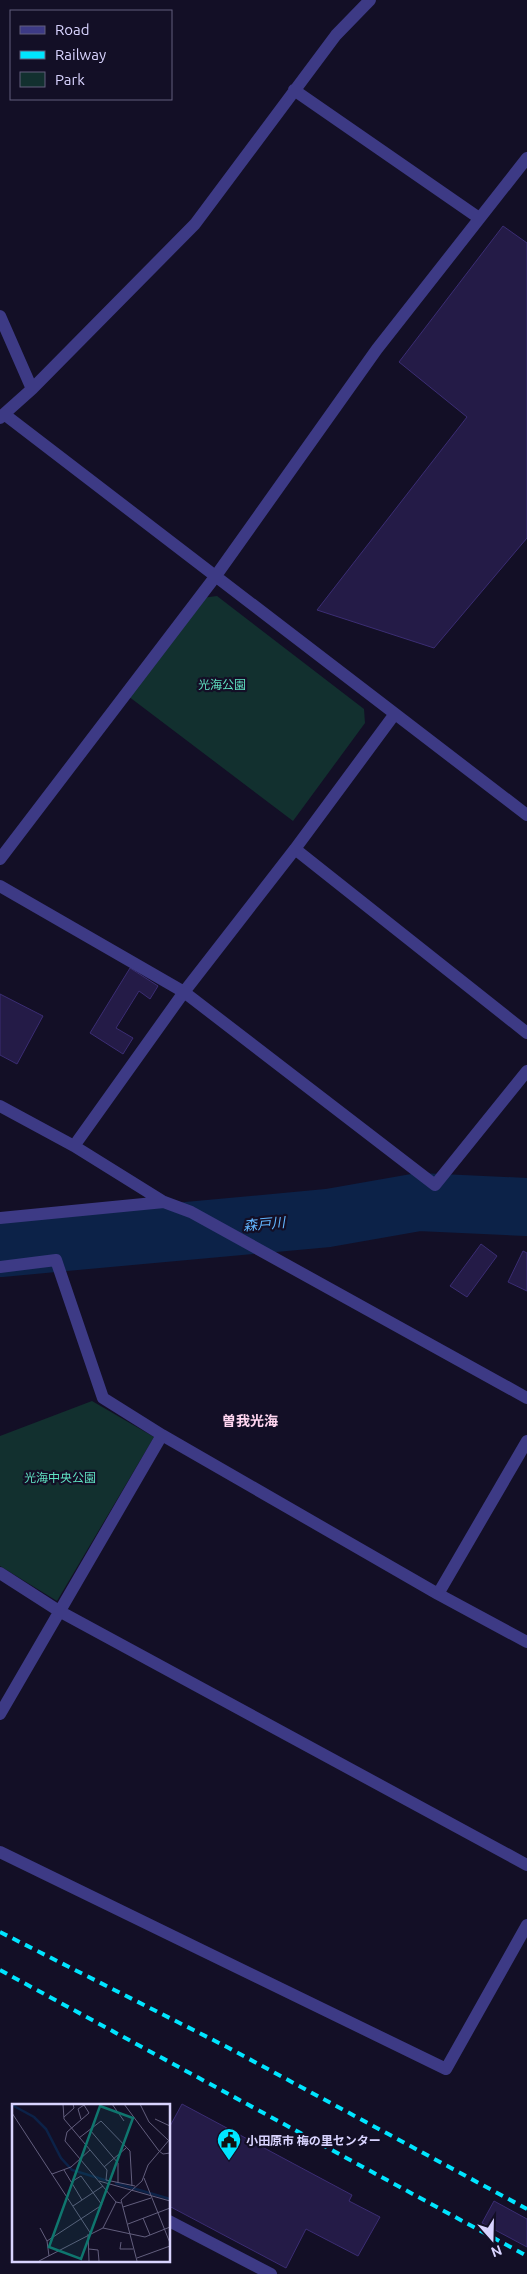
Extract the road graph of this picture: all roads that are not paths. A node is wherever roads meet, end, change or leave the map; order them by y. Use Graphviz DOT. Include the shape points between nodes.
graph roads {
  1 [pos="370,0"];
  2 [pos="294,90"];
  3 [pos="527,158"];
  4 [pos="480,218"];
  5 [pos="0,316"];
  6 [pos="32,389"];
  7 [pos="2,416"];
  8 [pos="215,577"];
  9 [pos="394,715"];
  10 [pos="527,815"];
  11 [pos="295,849"];
  12 [pos="0,860"];
  13 [pos="0,886"];
  14 [pos="184,992"];
  15 [pos="527,1033"];
  16 [pos="527,1071"];
  17 [pos="0,1106"];
  18 [pos="74,1146"];
  19 [pos="164,1202"];
  20 [pos="0,1218"];
  21 [pos="0,1267"];
  22 [pos="527,1398"];
  23 [pos="162,1435"];
  24 [pos="527,1441"];
  25 [pos="0,1573"];
  26 [pos="438,1594"];
  27 [pos="59,1611"];
  28 [pos="527,1642"];
  29 [pos="0,1714"];
  30 [pos="0,1852"];
  31 [pos="527,1865"];
  32 [pos="527,1925"];
  33 [pos="170,2222"];
  34 [pos="271,2274"];
  1 -- 2 [label="street" via="336,34"];
  2 -- 4 [label="street"];
  2 -- 6 [label="street" via="194,224"];
  3 -- 4 [label="street"];
  4 -- 8 [label="street" via="377,349"];
  5 -- 6 [label="street"];
  6 -- 7 [label="street"];
  7 -- 8 [label="street"];
  8 -- 9 [label="street"];
  8 -- 12 [label="street"];
  9 -- 10 [label="street"];
  9 -- 11 [label="street"];
  11 -- 14 [label="street"];
  11 -- 15 [label="street"];
  13 -- 14 [label="street"];
  14 -- 16 [label="street" via="435,1185"];
  14 -- 18 [label="street"];
  17 -- 18 [label="street"];
  18 -- 19 [label="street"];
  19 -- 20 [label="street"];
  19 -- 22 [label="street" via="191,1212"];
  21 -- 23 [label="street" via="56,1260 103,1398"];
  23 -- 26 [label="street"];
  23 -- 27 [label="street"];
  24 -- 26 [label="street"];
  25 -- 27 [label="street"];
  26 -- 28 [label="street"];
  27 -- 29 [label="street"];
  27 -- 31 [label="street"];
  30 -- 32 [label="street" via="446,2069"];
  33 -- 34 [label="street"];
}
